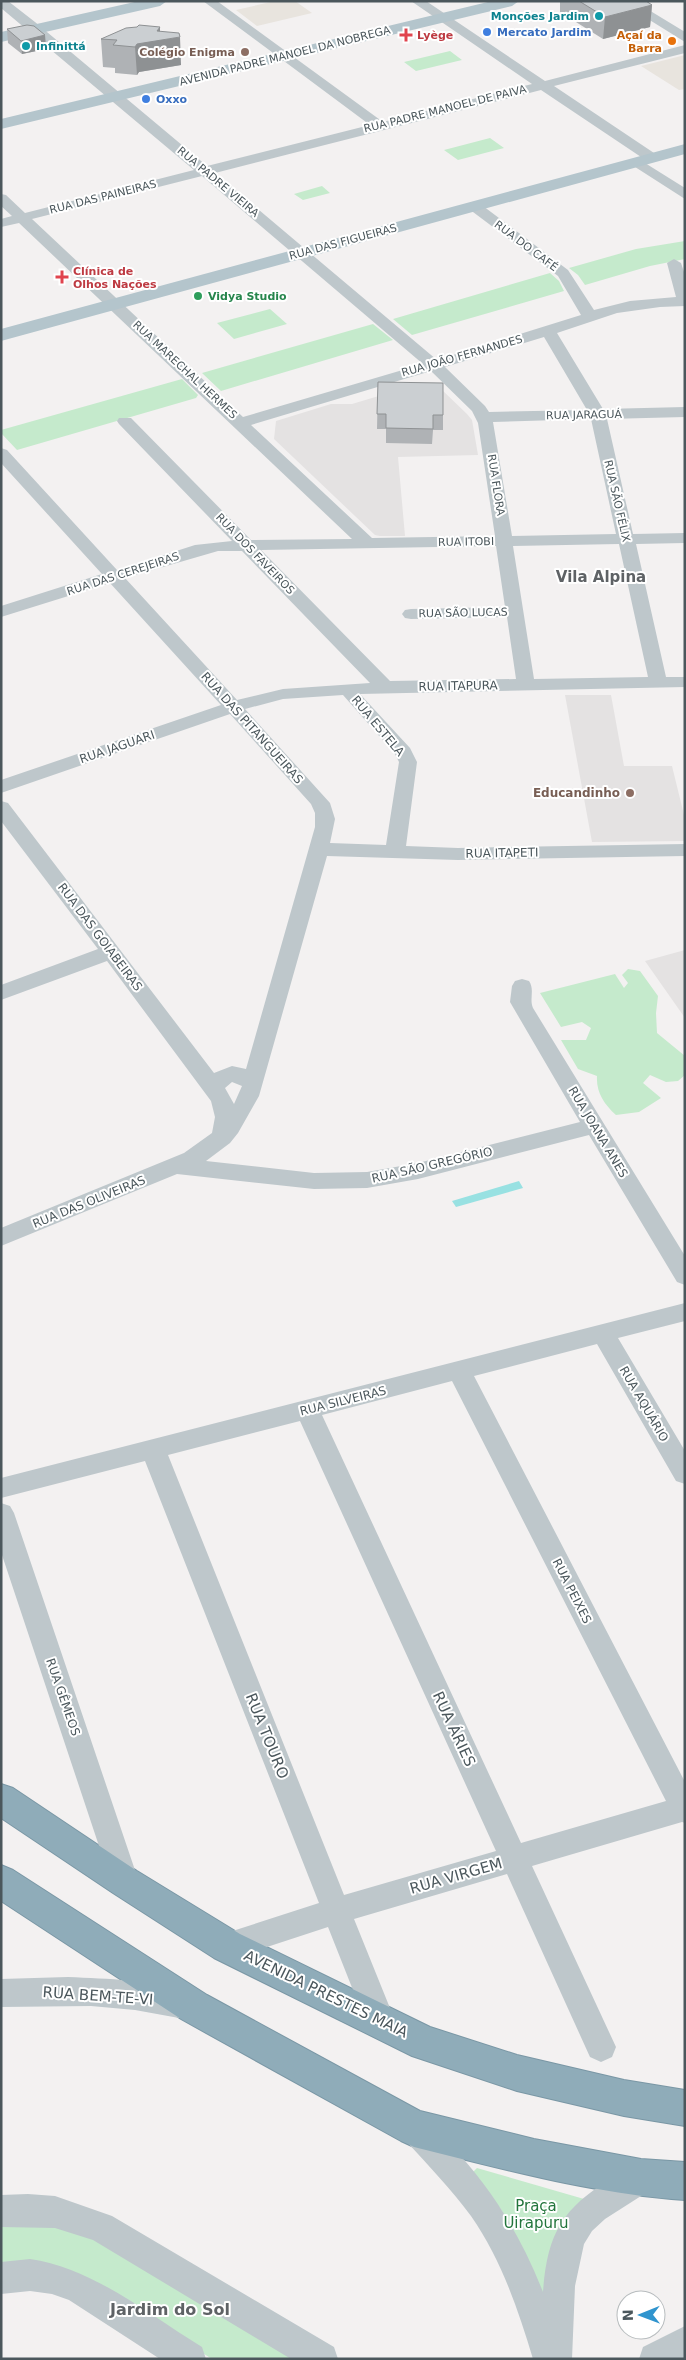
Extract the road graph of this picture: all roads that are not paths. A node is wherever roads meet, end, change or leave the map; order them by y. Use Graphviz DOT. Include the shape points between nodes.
graph roads {
  1 [pos="136,1"];
  2 [pos="160,1"];
  3 [pos="209,1"];
  4 [pos="417,1"];
  5 [pos="512,1"];
  6 [pos="625,1"];
  7 [pos="1,2"];
  8 [pos="12,6"];
  9 [pos="442,18"];
  10 [pos="34,27"];
  11 [pos="1,32"];
  12 [pos="1,37"];
  13 [pos="685,38"];
  14 [pos="685,48"];
  15 [pos="283,56"];
  16 [pos="542,84"];
  17 [pos="116,96"];
  18 [pos="1,124"];
  19 [pos="380,126"];
  20 [pos="685,149"];
  21 [pos="645,160"];
  22 [pos="205,171"];
  23 [pos="685,195"];
  24 [pos="1,198"];
  25 [pos="474,206"];
  26 [pos="22,217"];
  27 [pos="1,223"];
  28 [pos="302,253"];
  29 [pos="674,264"];
  30 [pos="685,302"];
  31 [pos="115,304"];
  32 [pos="589,315"];
  33 [pos="548,331"];
  34 [pos="1,335"];
  35 [pos="433,364"];
  36 [pos="685,412"];
  37 [pos="598,414"];
  38 [pos="484,417"];
  39 [pos="125,421"];
  40 [pos="240,423"];
  41 [pos="2,455"];
  42 [pos="685,538"];
  43 [pos="626,539"];
  44 [pos="504,542"];
  45 [pos="368,544"];
  46 [pos="247,546"];
  47 [pos="115,576"];
  48 [pos="1,612"];
  49 [pos="515,612"];
  50 [pos="411,614"];
  51 [pos="658,682"];
  52 [pos="685,682"];
  53 [pos="526,685"];
  54 [pos="385,687"];
  55 [pos="348,689"];
  56 [pos="233,707"];
  57 [pos="1,787"];
  58 [pos="1,807"];
  59 [pos="319,850"];
  60 [pos="685,850"];
  61 [pos="395,853"];
  62 [pos="111,952"];
  63 [pos="522,986"];
  64 [pos="1,993"];
  65 [pos="237,1082"];
  66 [pos="594,1126"];
  67 [pos="177,1166"];
  68 [pos="1,1238"];
  69 [pos="685,1276"];
  70 [pos="685,1312"];
  71 [pos="603,1333"];
  72 [pos="459,1371"];
  73 [pos="307,1410"];
  74 [pos="153,1449"];
  75 [pos="685,1474"];
  76 [pos="1,1488"];
  77 [pos="1,1513"];
  78 [pos="1,1799"];
  79 [pos="684,1809"];
  80 [pos="514,1859"];
  81 [pos="1,1881"];
  82 [pos="125,1882"];
  83 [pos="336,1911"];
  84 [pos="227,1946"];
  85 [pos="1,1994"];
  86 [pos="194,2007"];
  87 [pos="381,2023"];
  88 [pos="601,2047"];
  89 [pos="685,2108"];
  90 [pos="414,2128"];
  91 [pos="641,2178"];
  92 [pos="685,2181"];
  93 [pos="1,2211"];
  94 [pos="1,2278"];
  95 [pos="685,2342"];
  96 [pos="190,2359"];
  97 [pos="322,2359"];
  98 [pos="549,2359"];
  99 [pos="556,2359"];
  100 [pos="655,2359"];
  1 -- 10 [label="main road"];
  2 -- 10 [label="main road"];
  3 -- 15 [label="street"];
  4 -- 9 [label="street"];
  5 -- 9 [label="main road, AVENIDA PADRE MANOEL DA NOBREGA"];
  6 -- 13 [label="street"];
  7 -- 8 [label="street, RUA PADRE VIEIRA"];
  8 -- 10 [label="street, RUA PADRE VIEIRA"];
  9 -- 15 [label="main road, AVENIDA PADRE MANOEL DA NOBREGA"];
  9 -- 16 [label="street"];
  10 -- 11 [label="main road"];
  10 -- 12 [label="main road"];
  10 -- 17 [label="street, RUA PADRE VIEIRA"];
  14 -- 16 [label="street, RUA PADRE MANOEL DE PAIVA"];
  15 -- 17 [label="main road, AVENIDA PADRE MANOEL DA NOBREGA"];
  15 -- 19 [label="street"];
  16 -- 19 [label="street, RUA PADRE MANOEL DE PAIVA"];
  16 -- 21 [label="street"];
  17 -- 18 [label="main road, AVENIDA PADRE MANOEL DA NOBREGA"];
  17 -- 22 [label="street, RUA PADRE VIEIRA"];
  19 -- 22 [label="street, RUA PADRE MANOEL DE PAIVA"];
  20 -- 21 [label="main road, RUA DAS FIGUEIRAS"];
  21 -- 23 [label="street"];
  21 -- 25 [label="main road, RUA DAS FIGUEIRAS"];
  22 -- 26 [label="street, RUA DAS PAINEIRAS"];
  22 -- 28 [label="street, RUA PADRE VIEIRA"];
  24 -- 26 [label="street, RUA MARECHAL HERMES"];
  25 -- 28 [label="main road, RUA DAS FIGUEIRAS"];
  25 -- 32 [label="street, RUA DO CAFÉ" via="563,273"];
  26 -- 27 [label="street, RUA DAS PAINEIRAS"];
  26 -- 31 [label="street, RUA MARECHAL HERMES"];
  28 -- 31 [label="main road, RUA DAS FIGUEIRAS"];
  28 -- 35 [label="street, RUA PADRE VIEIRA"];
  29 -- 30 [label="street"];
  30 -- 32 [label="street, RUA JOÃO FERNANDES" via="653,303"];
  31 -- 34 [label="main road, RUA DAS FIGUEIRAS"];
  31 -- 40 [label="street, RUA MARECHAL HERMES"];
  32 -- 33 [label="street, RUA JOÃO FERNANDES" via="579,322"];
  33 -- 35 [label="street, RUA JOÃO FERNANDES"];
  33 -- 37 [label="street, RUA SÃO FÉLIX"];
  35 -- 38 [label="street"];
  35 -- 40 [label="street, RUA JOÃO FERNANDES"];
  36 -- 37 [label="street, RUA JARAGUÁ"];
  37 -- 38 [label="street, RUA JARAGUÁ"];
  37 -- 43 [label="street, RUA SÃO FÉLIX"];
  38 -- 44 [label="street, RUA FLORA"];
  39 -- 46 [label="street, RUA DOS FAVEIROS"];
  40 -- 45 [label="street, RUA MARECHAL HERMES"];
  41 -- 47 [label="street, RUA DAS PITANGUEIRAS"];
  42 -- 43 [label="street, RUA ITOBI"];
  43 -- 44 [label="street, RUA ITOBI"];
  43 -- 51 [label="street, RUA SÃO FÉLIX"];
  44 -- 45 [label="street, RUA ITOBI"];
  44 -- 49 [label="street, RUA FLORA"];
  45 -- 46 [label="street, RUA ITOBI"];
  46 -- 47 [label="street, RUA DAS CEREJEIRAS" via="201,549"];
  46 -- 54 [label="street, RUA DOS FAVEIROS"];
  47 -- 48 [label="street, RUA DAS CEREJEIRAS"];
  47 -- 56 [label="street, RUA DAS PITANGUEIRAS"];
  49 -- 50 [label="street, RUA SÃO LUCAS"];
  49 -- 53 [label="street, RUA FLORA"];
  51 -- 52 [label="street, RUA ITAPURA"];
  51 -- 53 [label="street, RUA ITAPURA"];
  53 -- 54 [label="street, RUA ITAPURA"];
  54 -- 55 [label="street, RUA ITAPURA"];
  55 -- 56 [label="street, RUA ITAPURA" via="283,694"];
  55 -- 61 [label="street, RUA ESTELA" via="408,762"];
  56 -- 57 [label="street, RUA JAGUARI"];
  56 -- 59 [label="street, RUA DAS PITANGUEIRAS" via="324,808 325,828"];
  58 -- 62 [label="street, RUA DAS GOIABEIRAS"];
  59 -- 61 [label="street, RUA ITAPETI"];
  59 -- 65 [label="street, RUA DAS PITANGUEIRAS"];
  60 -- 61 [label="street, RUA ITAPETI"];
  62 -- 64 [label="street"];
  62 -- 65 [label="street, RUA DAS GOIABEIRAS" via="199,1067"];
  63 -- 66 [label="street, RUA JOANA ANES" via="520,1002 523,1008"];
  65 -- 67 [label="street, RUA DAS PITANGUEIRAS" via="222,1137 204,1153"];
  66 -- 67 [label="street, RUA SÃO GREGÓRIO" via="418,1171 366,1180 314,1181"];
  66 -- 69 [label="street, RUA JOANA ANES"];
  67 -- 68 [label="street, RUA DAS OLIVEIRAS"];
  70 -- 71 [label="street, RUA SILVEIRAS"];
  71 -- 72 [label="street, RUA SILVEIRAS"];
  71 -- 75 [label="street, RUA AQUÁRIO"];
  72 -- 73 [label="street, RUA SILVEIRAS"];
  72 -- 79 [label="street, RUA PEIXES"];
  73 -- 74 [label="street, RUA SILVEIRAS"];
  73 -- 80 [label="street, RUA ÁRIES"];
  74 -- 76 [label="street, RUA SILVEIRAS"];
  74 -- 83 [label="street, RUA TOURO"];
  77 -- 82 [label="street, RUA GÊMEOS"];
  78 -- 82 [label="highway, AVENIDA PRESTES MAIA"];
  79 -- 80 [label="street, RUA VIRGEM"];
  80 -- 83 [label="street, RUA VIRGEM"];
  80 -- 88 [label="street, RUA ÁRIES"];
  81 -- 86 [label="highway"];
  82 -- 84 [label="highway, AVENIDA PRESTES MAIA"];
  83 -- 84 [label="street, RUA VIRGEM"];
  83 -- 87 [label="street, RUA TOURO"];
  84 -- 87 [label="highway, AVENIDA PRESTES MAIA"];
  85 -- 86 [label="street, RUA BEM-TE-VI" via="56,1990 154,1998"];
  86 -- 90 [label="highway"];
  87 -- 89 [label="highway, AVENIDA PRESTES MAIA" via="425,2043 517,2072 624,2098"];
  90 -- 91 [label="highway" via="534,2158"];
  90 -- 98 [label="street" via="468,2188 509,2251 526,2288"];
  91 -- 92 [label="highway"];
  91 -- 99 [label="street" via="582,2218 572,2232 564,2252 561,2273"];
  93 -- 97 [label="street" via="56,2212 101,2227"];
  94 -- 96 [label="street" via="30,2275 52,2278 79,2288"];
  95 -- 100 [label="street"];
}
